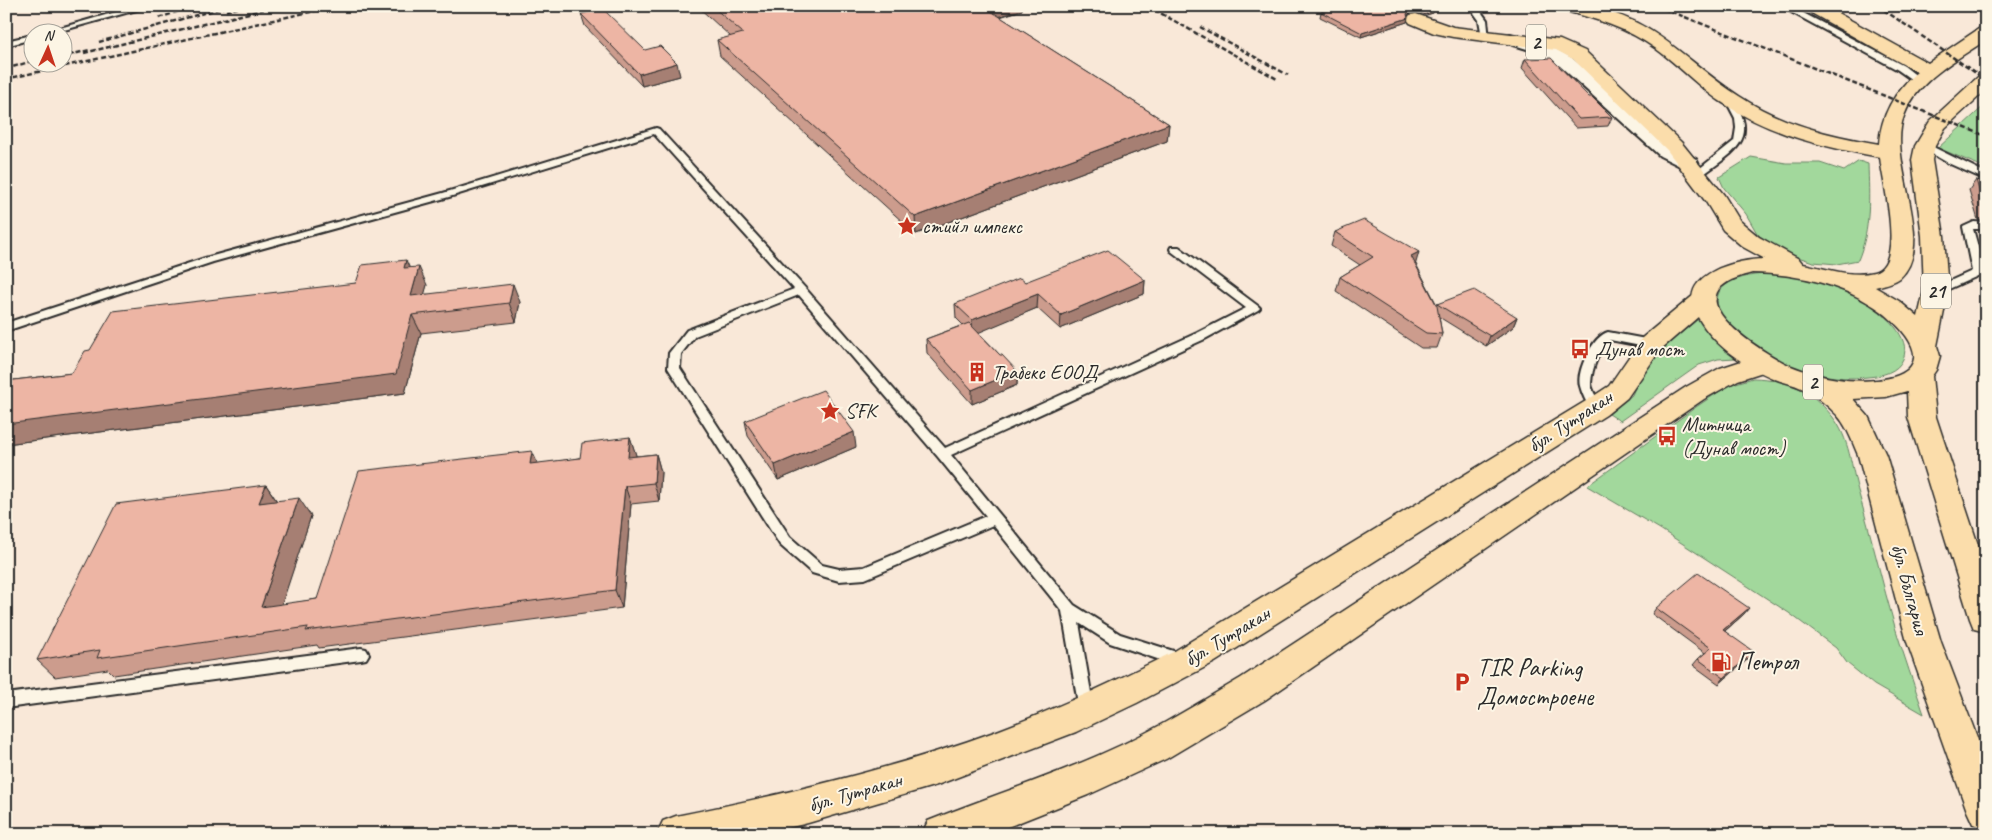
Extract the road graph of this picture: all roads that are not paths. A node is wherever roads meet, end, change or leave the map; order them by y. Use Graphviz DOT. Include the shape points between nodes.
graph roads {
  1 [pos="147,6"];
  2 [pos="1473,6"];
  3 [pos="1567,6"];
  4 [pos="1784,6"];
  5 [pos="1812,6"];
  6 [pos="1416,18"];
  7 [pos="72,26"];
  8 [pos="1986,32"];
  9 [pos="1486,36"];
  10 [pos="22,40"];
  11 [pos="6,44"];
  12 [pos="1924,75"];
  13 [pos="1986,80"];
  14 [pos="1728,97"];
  15 [pos="1925,146"];
  16 [pos="1889,152"];
  17 [pos="1693,169"];
  18 [pos="1986,177"];
  19 [pos="1731,225"];
  20 [pos="1986,226"];
  21 [pos="1175,249"];
  22 [pos="1801,270"];
  23 [pos="1982,272"];
  24 [pos="1835,279"];
  25 [pos="1710,288"];
  26 [pos="801,290"];
  27 [pos="1936,291"];
  28 [pos="6,327"];
  29 [pos="1651,344"];
  30 [pos="1924,344"];
  31 [pos="1764,363"];
  32 [pos="1919,377"];
  33 [pos="1814,383"];
  34 [pos="1596,408"];
  35 [pos="943,454"];
  36 [pos="996,518"];
  37 [pos="1069,609"];
  38 [pos="1986,619"];
  39 [pos="361,654"];
  40 [pos="1186,662"];
  41 [pos="6,701"];
  42 [pos="1086,710"];
  43 [pos="1979,783"];
  44 [pos="1986,811"];
  45 [pos="676,834"];
  46 [pos="941,834"];
  1 -- 7 [label="lane"];
  2 -- 9 [label="lane" via="1483,20"];
  3 -- 14 [label="main road, 2" via="1614,19 1649,36"];
  4 -- 12 [label="lane" via="1901,68"];
  5 -- 12 [label="main road"];
  6 -- 9 [label="main road, 2" via="1440,29"];
  8 -- 12 [label="main road"];
  9 -- 17 [label="main road, 2" via="1560,45 1579,55 1654,124"];
  10 -- 11 [label="lane"];
  12 -- 16 [label="main road, 2" via="1894,114"];
  13 -- 15 [label="main road, 21" via="1937,125"];
  14 -- 16 [label="main road, 2" via="1743,108 1797,132"];
  14 -- 17 [label="lane" via="1739,118 1738,142"];
  15 -- 18 [label="lane"];
  15 -- 27 [label="main road, 21" via="1922,160 1933,236"];
  16 -- 24 [label="main road, 2" via="1902,232 1901,262 1892,273 1880,278"];
  17 -- 19 [label="main road, 2"];
  19 -- 22 [label="main road, 2" via="1751,242"];
  19 -- 25 [label="main road" via="1732,243 1727,261"];
  20 -- 23 [label="lane" via="1968,227"];
  21 -- 35 [label="lane" via="1254,308"];
  22 -- 24 [label="main road, 2"];
  22 -- 25 [label="main road, 2" via="1751,266 1731,270"];
  23 -- 27 [label="lane"];
  24 -- 30 [label="main road, 2" via="1865,291 1891,307 1912,325"];
  25 -- 29 [label="main road, бул. Тутракан"];
  25 -- 31 [label="main road, 2" via="1708,315 1738,348"];
  26 -- 28 [label="lane" via="656,132 446,195 208,260"];
  26 -- 35 [label="lane"];
  26 -- 36 [label="lane" via="691,333 675,352 674,360 674,368 785,541 817,569 839,575 866,573"];
  27 -- 30 [label="main road, 21"];
  29 -- 34 [label="main road, бул. Тутракан" via="1618,392"];
  29 -- 34 [label="lane" via="1608,336 1598,344 1585,384"];
  30 -- 32 [label="main road" via="1927,362"];
  31 -- 33 [label="main road, 2"];
  31 -- 46 [label="main road" via="1730,374 1695,393 1211,714 1120,763"];
  32 -- 33 [label="main road, 2" via="1902,386 1877,390"];
  32 -- 38 [label="main road" via="1922,417"];
  33 -- 43 [label="main road, бул. България / 2" via="1846,408 1858,423 1872,455 1924,642"];
  34 -- 40 [label="main road, бул. Тутракан"];
  35 -- 36 [label="lane"];
  36 -- 37 [label="lane"];
  37 -- 40 [label="lane" via="1115,640"];
  37 -- 42 [label="lane"];
  39 -- 41 [label="lane"];
  40 -- 42 [label="main road, бул. Тутракан"];
  42 -- 45 [label="main road, бул. Тутракан" via="968,758 883,784 805,807"];
  43 -- 44 [label="main road, бул. България / 2"];
}
